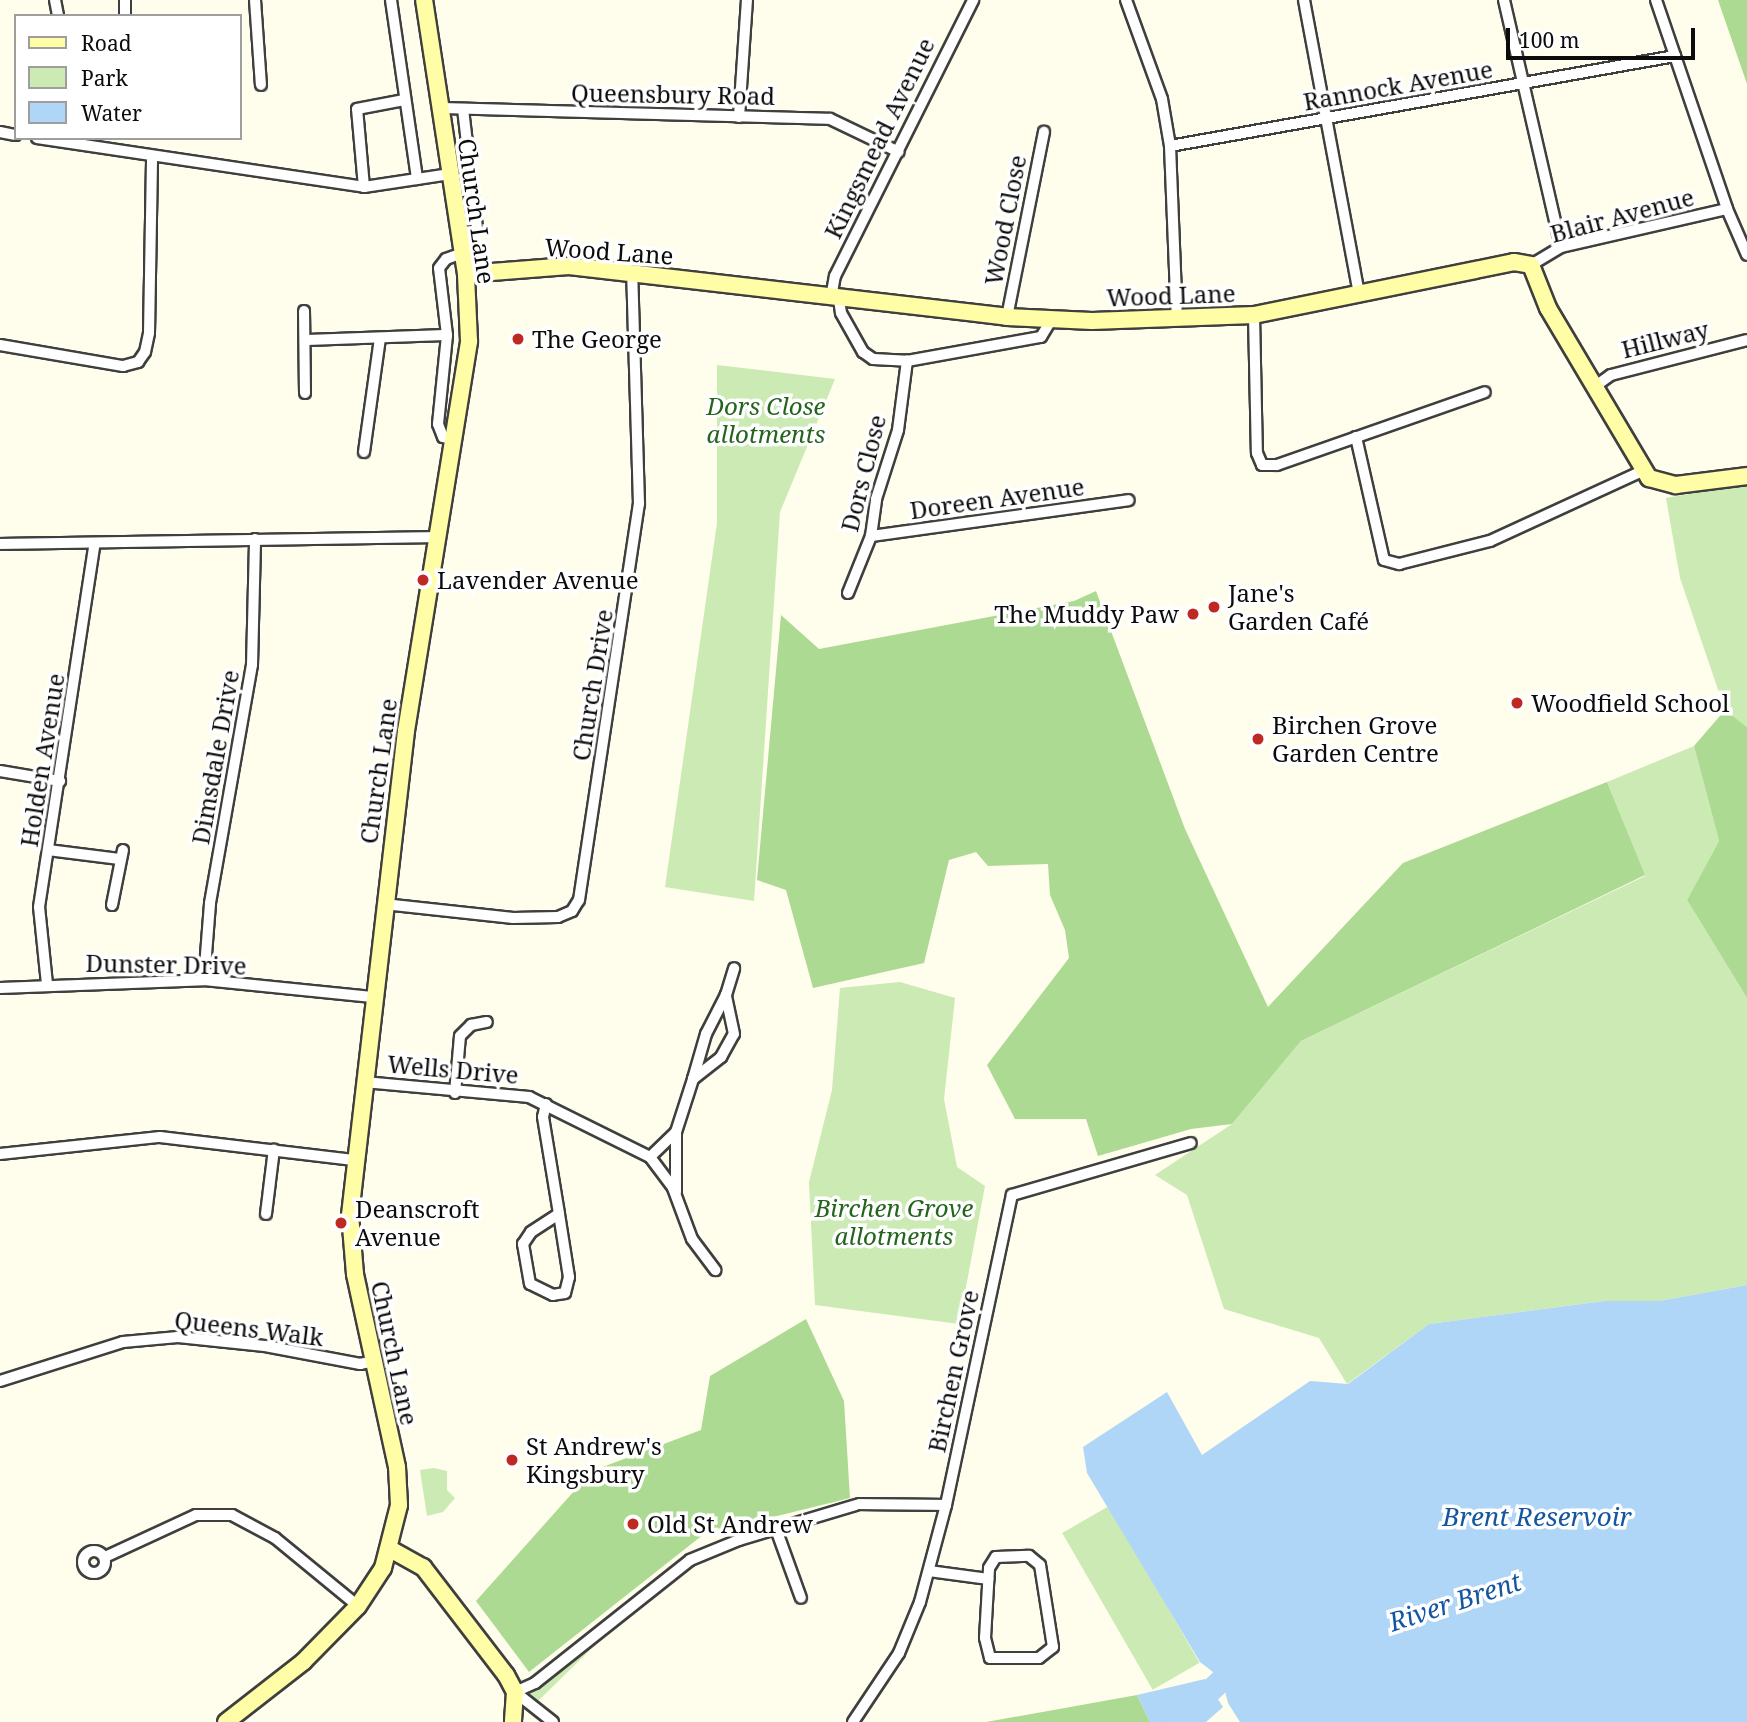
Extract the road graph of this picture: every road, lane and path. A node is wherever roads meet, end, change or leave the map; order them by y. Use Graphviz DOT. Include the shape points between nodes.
graph roads {
  1 [pos="255,0"];
  2 [pos="391,0"];
  3 [pos="424,0"];
  4 [pos="747,0"];
  5 [pos="973,0"];
  6 [pos="1126,0"];
  7 [pos="1304,0"];
  8 [pos="1504,0"];
  9 [pos="1656,0"];
  10 [pos="1675,56"];
  11 [pos="1524,84"];
  12 [pos="261,85"];
  13 [pos="404,100"];
  14 [pos="439,108"];
  15 [pos="463,109"];
  16 [pos="739,117"];
  17 [pos="1326,119"];
  18 [pos="1044,132"];
  19 [pos="49,140"];
  20 [pos="1170,146"];
  21 [pos="899,152"];
  22 [pos="152,157"];
  23 [pos="450,174"];
  24 [pos="417,179"];
  25 [pos="364,187"];
  26 [pos="1727,209"];
  27 [pos="477,228"];
  28 [pos="1561,247"];
  29 [pos="460,254"];
  30 [pos="1747,255"];
  31 [pos="1531,265"];
  32 [pos="632,273"];
  33 [pos="466,274"];
  34 [pos="1359,293"];
  35 [pos="835,299"];
  36 [pos="304,311"];
  37 [pos="1254,315"];
  38 [pos="1007,317"];
  39 [pos="1177,318"];
  40 [pos="1052,319"];
  41 [pos="447,335"];
  42 [pos="380,338"];
  43 [pos="305,340"];
  44 [pos="1747,340"];
  45 [pos="0,345"];
  46 [pos="907,361"];
  47 [pos="1597,385"];
  48 [pos="1485,392"];
  49 [pos="305,393"];
  50 [pos="1356,437"];
  51 [pos="453,439"];
  52 [pos="364,453"];
  53 [pos="1642,471"];
  54 [pos="1747,476"];
  55 [pos="1129,500"];
  56 [pos="871,536"];
  57 [pos="435,537"];
  58 [pos="255,539"];
  59 [pos="95,543"];
  60 [pos="0,544"];
  61 [pos="848,593"];
  62 [pos="0,771"];
  63 [pos="60,781"];
  64 [pos="48,850"];
  65 [pos="384,904"];
  66 [pos="113,905"];
  67 [pos="734,968"];
  68 [pos="204,980"];
  69 [pos="47,984"];
  70 [pos="0,988"];
  71 [pos="726,995"];
  72 [pos="372,997"];
  73 [pos="487,1022"];
  74 [pos="693,1079"];
  75 [pos="364,1082"];
  76 [pos="455,1093"];
  77 [pos="546,1104"];
  78 [pos="676,1132"];
  79 [pos="1191,1143"];
  80 [pos="274,1149"];
  81 [pos="0,1154"];
  82 [pos="650,1157"];
  83 [pos="354,1160"];
  84 [pos="676,1196"];
  85 [pos="266,1214"];
  86 [pos="559,1214"];
  87 [pos="715,1270"];
  88 [pos="374,1362"];
  89 [pos="0,1381"];
  90 [pos="946,1505"];
  91 [pos="776,1529"];
  92 [pos="390,1549"];
  93 [pos="104,1557"];
  94 [pos="929,1572"];
  95 [pos="988,1579"];
  96 [pos="801,1598"];
  97 [pos="358,1606"];
  98 [pos="515,1692"];
  99 [pos="226,1722"];
  100 [pos="513,1722"];
  101 [pos="552,1722"];
  102 [pos="853,1722"];
  1 -- 12 [label="street"];
  2 -- 13 [label="street"];
  3 -- 14 [label="main road, Church Lane"];
  4 -- 16 [label="street"];
  5 -- 21 [label="street, Kingsmead Avenue"];
  6 -- 20 [label="street" via="1162,99"];
  7 -- 17 [label="street"];
  8 -- 11 [label="street"];
  9 -- 10 [label="street"];
  10 -- 11 [label="street, Rannock Avenue"];
  10 -- 26 [label="street"];
  11 -- 17 [label="street, Rannock Avenue"];
  11 -- 28 [label="street"];
  13 -- 24 [label="street"];
  13 -- 25 [label="street" via="356,109"];
  14 -- 15 [label="street, Queensbury Road"];
  14 -- 23 [label="main road, Church Lane"];
  15 -- 16 [label="street, Queensbury Road"];
  15 -- 27 [label="street"];
  16 -- 21 [label="street, Queensbury Road" via="830,119"];
  17 -- 20 [label="street, Rannock Avenue"];
  17 -- 34 [label="street"];
  18 -- 38 [label="street, Wood Close"];
  19 -- 22 [label="street"];
  20 -- 39 [label="street"];
  21 -- 35 [label="street, Kingsmead Avenue" via="835,276"];
  22 -- 25 [label="street"];
  22 -- 45 [label="street" via="149,333 138,362 123,366"];
  23 -- 24 [label="street"];
  23 -- 29 [label="main road, Church Lane"];
  24 -- 25 [label="street"];
  26 -- 28 [label="street, Blair Avenue"];
  26 -- 30 [label="street"];
  28 -- 31 [label="street, Blair Avenue"];
  29 -- 33 [label="main road, Church Lane"];
  29 -- 41 [label="street" via="446,259 439,268"];
  31 -- 34 [label="main road, Wood Lane" via="1514,262"];
  31 -- 47 [label="main road" via="1549,308"];
  32 -- 33 [label="main road, Wood Lane" via="552,266"];
  32 -- 35 [label="main road, Wood Lane"];
  32 -- 65 [label="street, Church Drive" via="639,504 579,900 572,911 558,917 513,919"];
  33 -- 51 [label="main road, Church Lane" via="469,341"];
  34 -- 37 [label="main road, Wood Lane"];
  35 -- 38 [label="main road, Wood Lane"];
  35 -- 46 [label="street" via="863,352 873,359"];
  36 -- 43 [label="street"];
  37 -- 39 [label="main road, Wood Lane"];
  37 -- 50 [label="street" via="1256,453 1262,465 1277,465"];
  38 -- 40 [label="main road, Wood Lane"];
  39 -- 40 [label="main road, Wood Lane"];
  40 -- 46 [label="street" via="1041,337"];
  41 -- 42 [label="street"];
  41 -- 51 [label="street" via="438,424 443,437"];
  42 -- 43 [label="street"];
  42 -- 52 [label="street"];
  43 -- 49 [label="street"];
  44 -- 47 [label="street, Hillway" via="1611,375"];
  46 -- 56 [label="street, Dors Close" via="898,430 876,499"];
  47 -- 53 [label="main road"];
  48 -- 50 [label="street"];
  50 -- 53 [label="street" via="1384,560 1399,564 1490,541"];
  51 -- 57 [label="main road, Church Lane"];
  53 -- 54 [label="main road" via="1656,482 1676,485"];
  55 -- 56 [label="street, Doreen Avenue"];
  56 -- 61 [label="street, Dors Close"];
  57 -- 58 [label="street"];
  57 -- 65 [label="main road, Church Lane"];
  58 -- 59 [label="street"];
  58 -- 68 [label="street, Dimsdale Drive" via="252,665 210,903"];
  59 -- 60 [label="street"];
  59 -- 63 [label="street, Holden Avenue"];
  62 -- 63 [label="street"];
  63 -- 64 [label="street, Holden Avenue"];
  64 -- 66 [label="street" via="121,854"];
  64 -- 69 [label="street, Holden Avenue" via="39,907"];
  65 -- 72 [label="main road, Church Lane"];
  67 -- 71 [label="street"];
  68 -- 69 [label="street, Dunster Drive"];
  68 -- 72 [label="street, Dunster Drive"];
  69 -- 70 [label="street, Dunster Drive"];
  71 -- 74 [label="street" via="706,1034"];
  71 -- 74 [label="street" via="734,1034 721,1057"];
  72 -- 75 [label="main road, Church Lane"];
  73 -- 76 [label="street" via="471,1025 460,1036"];
  74 -- 78 [label="street"];
  75 -- 76 [label="street, Wells Drive"];
  75 -- 83 [label="main road, Church Lane"];
  76 -- 77 [label="street, Wells Drive" via="529,1097"];
  77 -- 82 [label="street, Wells Drive"];
  77 -- 86 [label="street" via="543,1117"];
  78 -- 82 [label="street"];
  78 -- 84 [label="street"];
  79 -- 90 [label="street, Birchen Grove" via="1012,1195"];
  80 -- 81 [label="street" via="160,1137"];
  80 -- 83 [label="street"];
  80 -- 85 [label="street"];
  82 -- 84 [label="street"];
  83 -- 88 [label="main road, Church Lane" via="350,1215 355,1274"];
  84 -- 87 [label="street" via="692,1239"];
  86 -- 86 [label="street" via="569,1277 565,1293 553,1295 530,1284 523,1244 540,1223"];
  88 -- 89 [label="street, Queens Walk" via="360,1364 265,1346 178,1337 123,1342"];
  88 -- 92 [label="main road, Church Lane" via="397,1467 399,1505"];
  90 -- 91 [label="street" via="857,1505"];
  90 -- 94 [label="street, Birchen Grove"];
  91 -- 96 [label="street"];
  91 -- 98 [label="street" via="690,1560 535,1684"];
  92 -- 97 [label="main road, Church Lane"];
  92 -- 98 [label="main road" via="423,1567"];
  93 -- 97 [label="street" via="196,1515 232,1515 275,1538"];
  94 -- 95 [label="street"];
  94 -- 102 [label="street, Birchen Grove" via="899,1653"];
  95 -- 95 [label="street" via="996,1557 1029,1556 1040,1565 1054,1647 1039,1658 990,1658 985,1638"];
  97 -- 99 [label="main road, Church Lane" via="303,1662"];
  98 -- 100 [label="main road"];
  98 -- 101 [label="street"];
}
